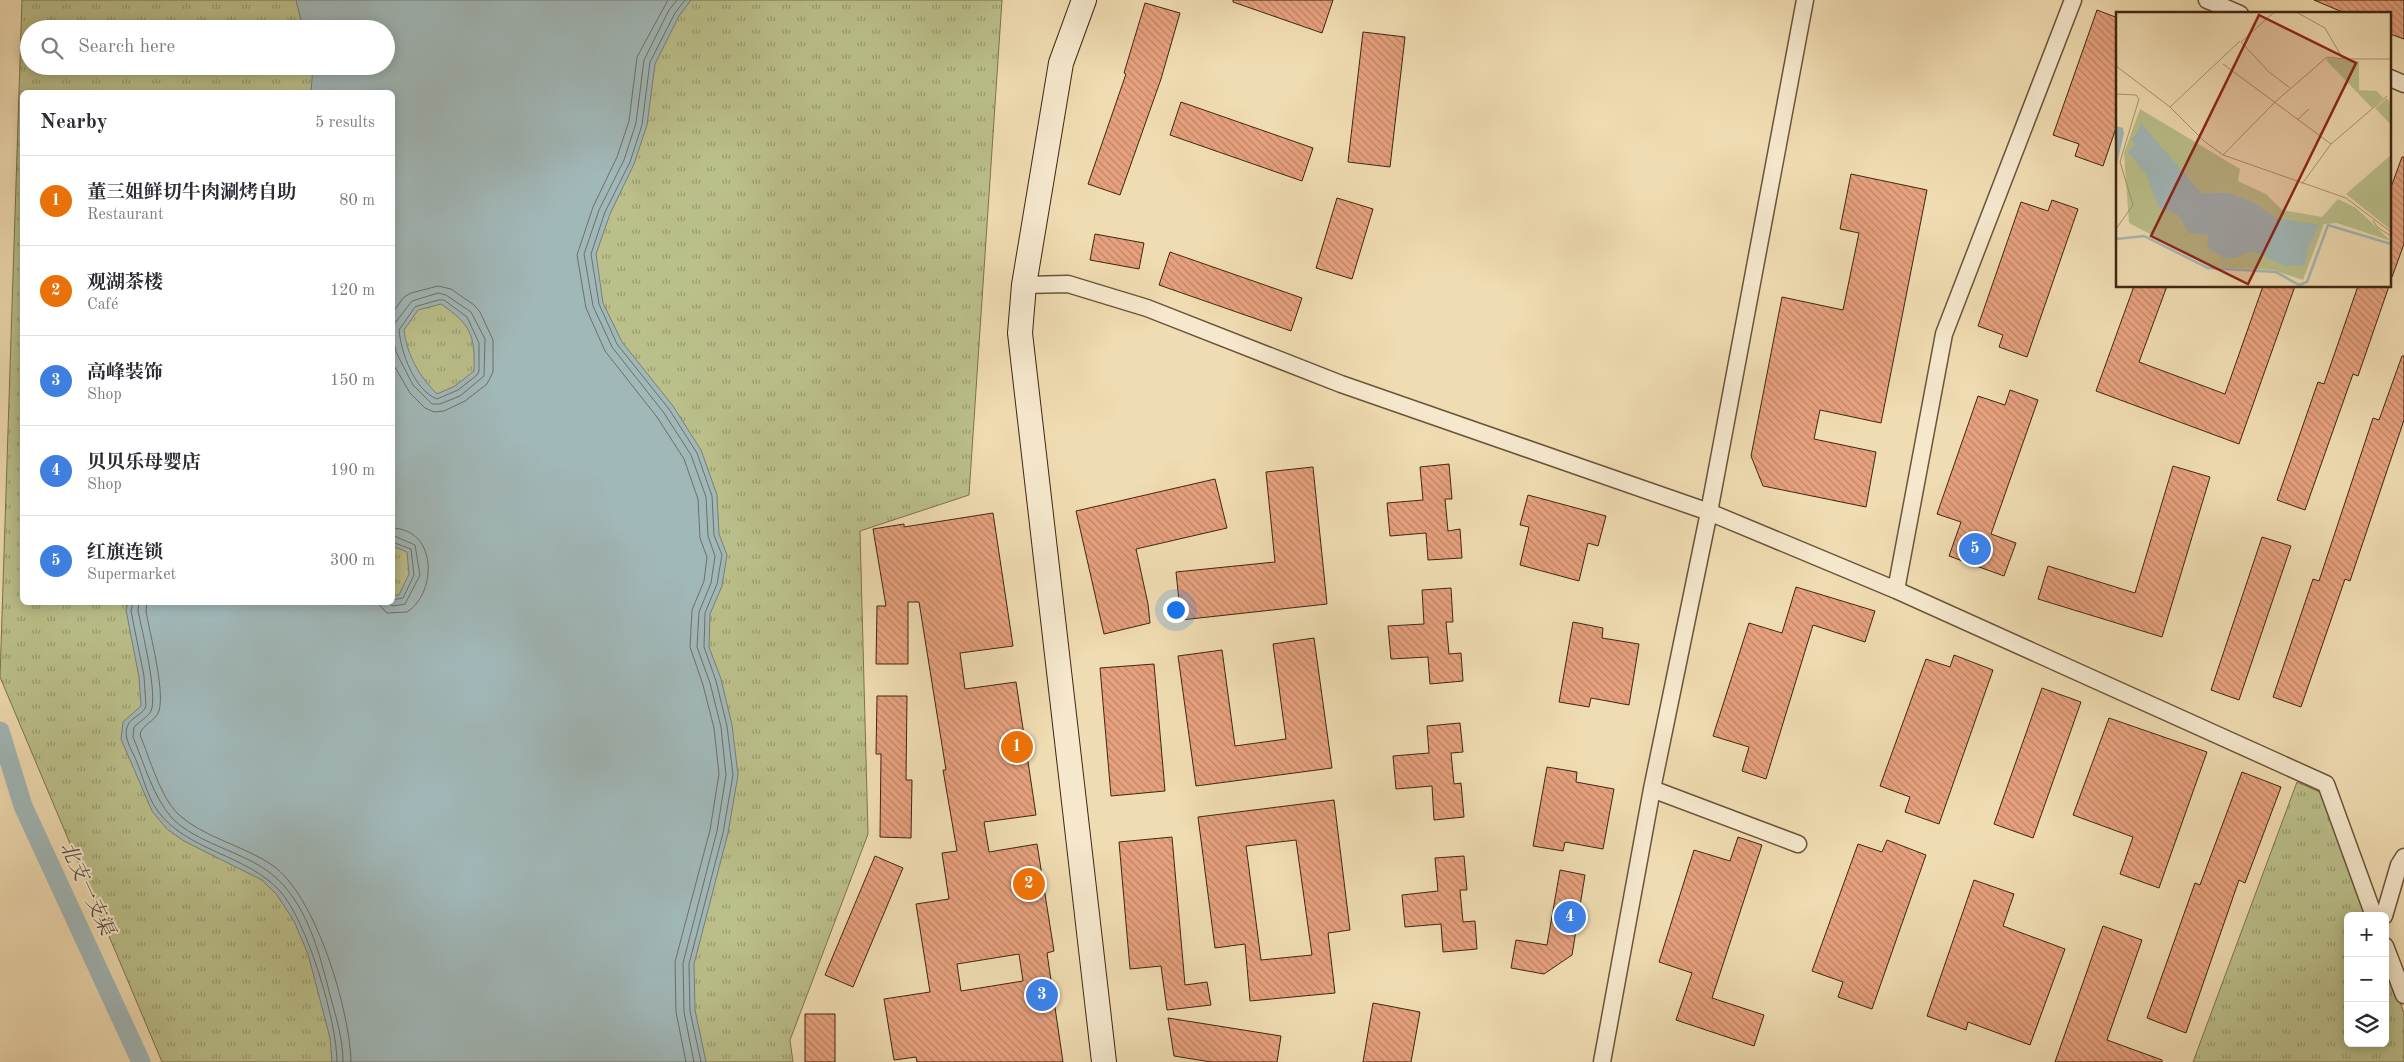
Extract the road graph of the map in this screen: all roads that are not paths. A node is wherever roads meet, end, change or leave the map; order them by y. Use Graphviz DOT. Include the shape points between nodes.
graph roads {
  1 [pos="1084,0"];
  2 [pos="1805,0"];
  3 [pos="2073,0"];
  4 [pos="2207,0"];
  5 [pos="2235,12"];
  6 [pos="2392,79"];
  7 [pos="2404,84"];
  8 [pos="1024,285"];
  9 [pos="1708,512"];
  10 [pos="1896,590"];
  11 [pos="1652,789"];
  12 [pos="1798,844"];
  13 [pos="2404,857"];
  14 [pos="2373,912"];
  15 [pos="2385,912"];
  16 [pos="2389,956"];
  17 [pos="2404,995"];
  18 [pos="1104,1062"];
  19 [pos="1602,1062"];
  1 -- 8 [label="street" via="1061,63"];
  2 -- 9 [label="street"];
  3 -- 10 [label="street" via="1944,334"];
  4 -- 5 [label="street"];
  6 -- 7 [label="street"];
  8 -- 9 [label="street" via="1068,284 1147,308 1341,384"];
  8 -- 18 [label="street" via="1020,333"];
  9 -- 10 [label="street"];
  9 -- 11 [label="street"];
  10 -- 14 [label="street" via="2326,784"];
  11 -- 12 [label="street"];
  11 -- 19 [label="street"];
  13 -- 15 [label="street"];
  16 -- 17 [label="street"];
}
